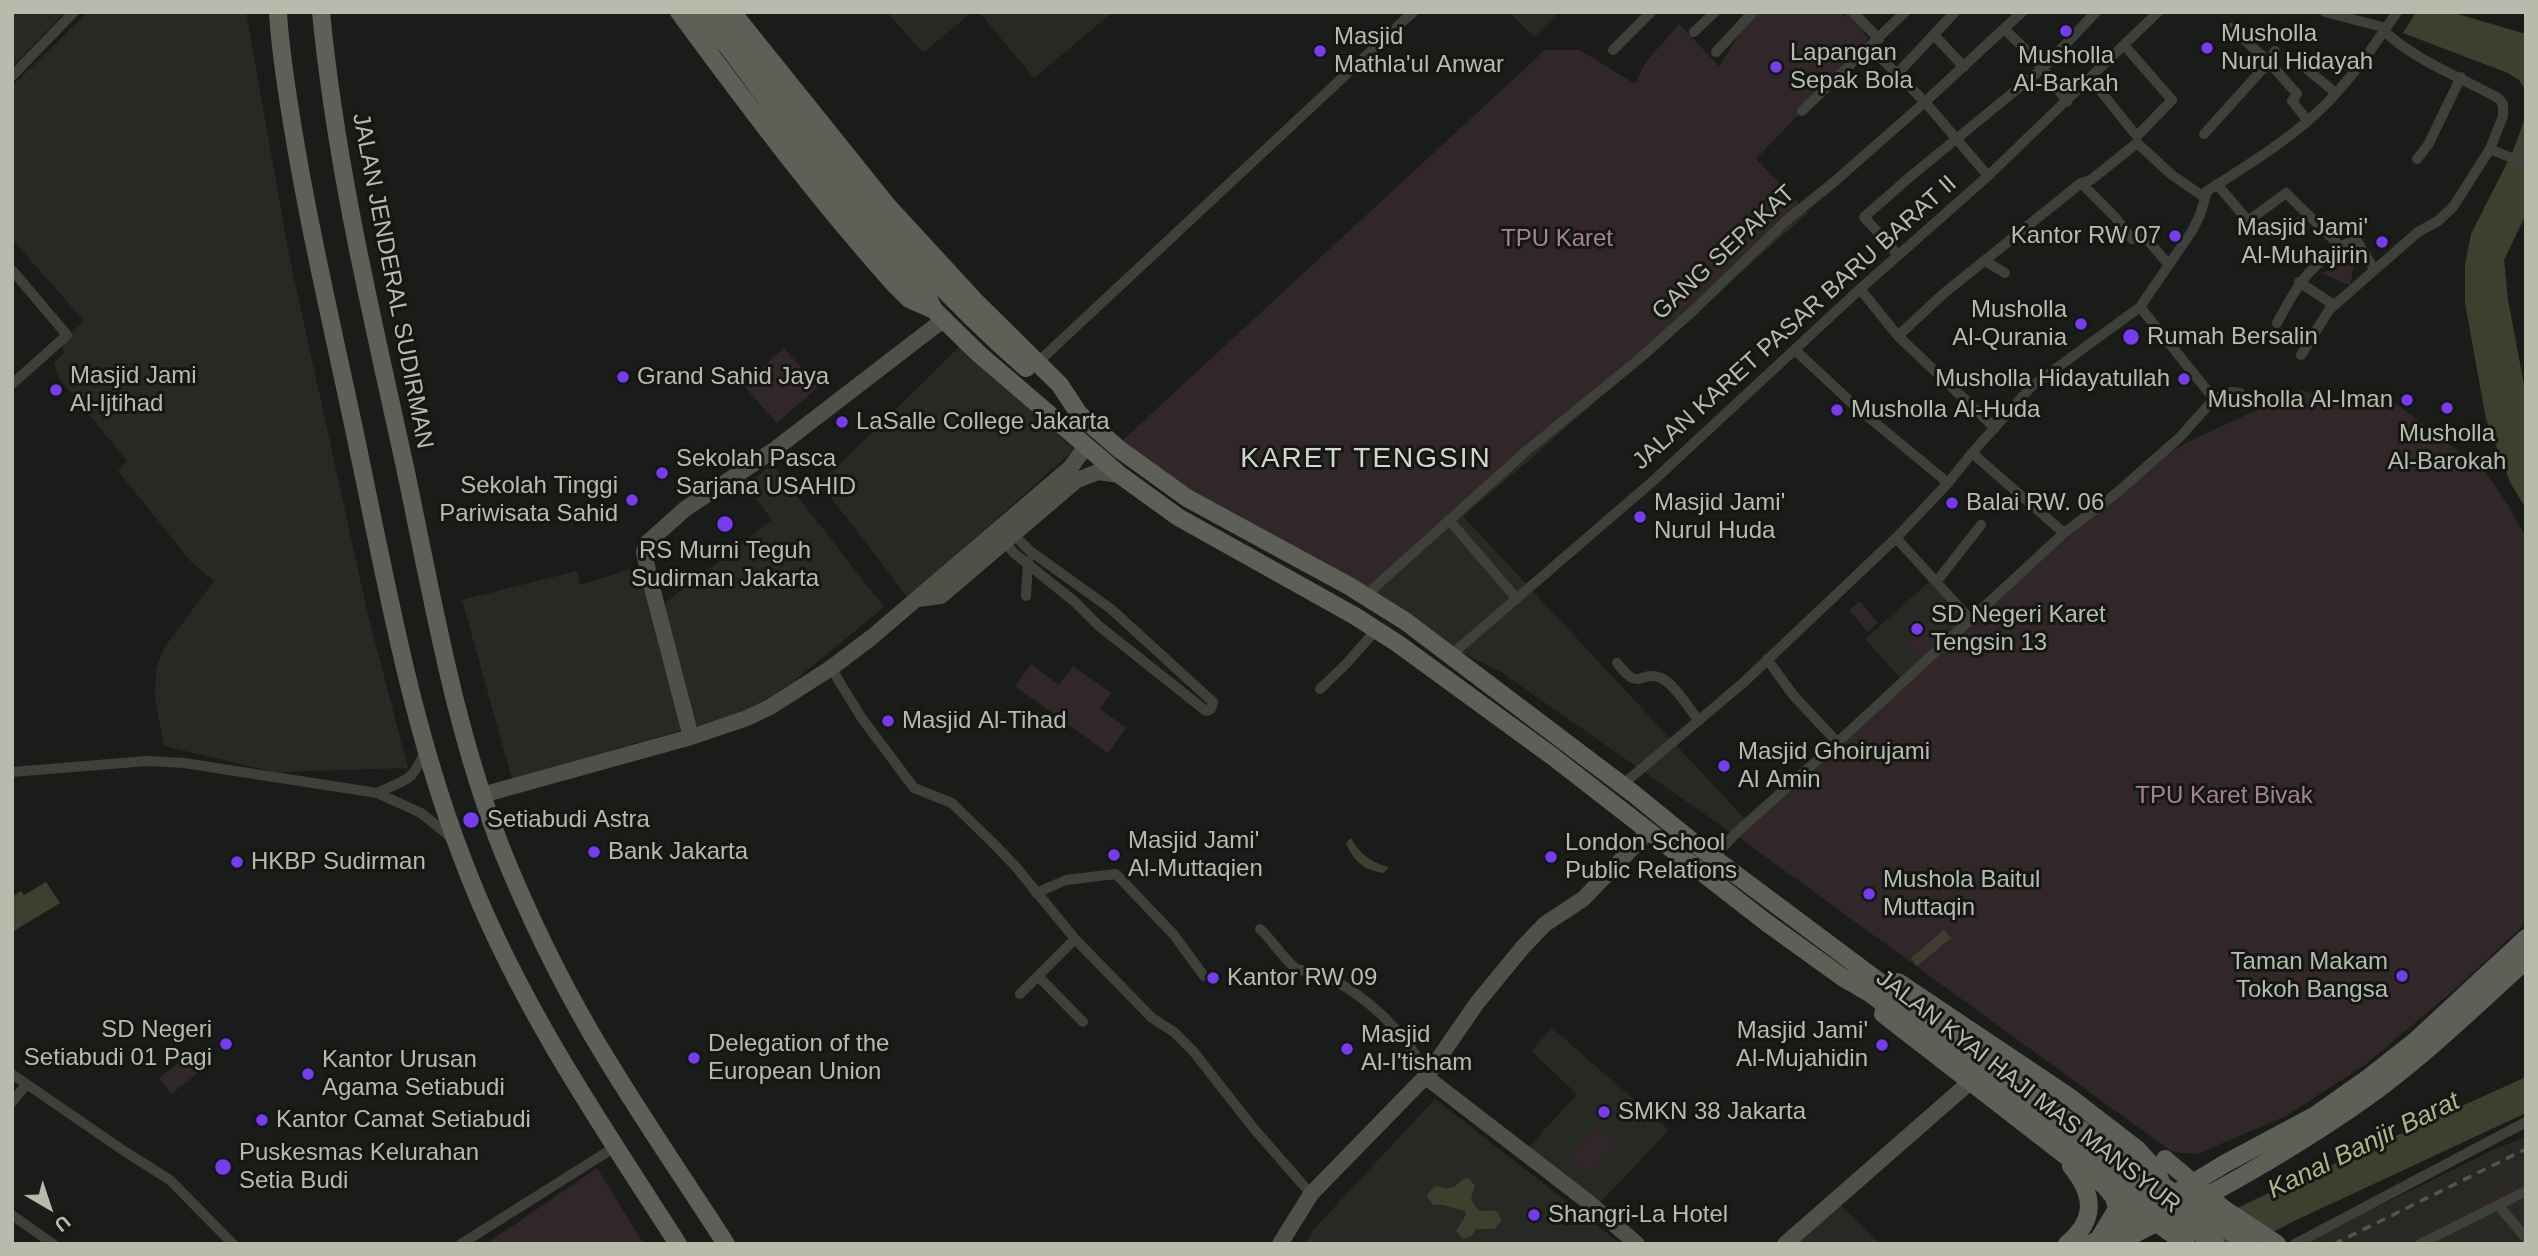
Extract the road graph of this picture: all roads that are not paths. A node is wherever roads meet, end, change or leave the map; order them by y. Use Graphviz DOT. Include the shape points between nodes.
graph roads {
  1 [pos="74,12"];
  2 [pos="278,12"];
  3 [pos="321,12"];
  4 [pos="679,12"];
  5 [pos="697,12"];
  6 [pos="717,12"];
  7 [pos="732,12"];
  8 [pos="1413,12"];
  9 [pos="1651,12"];
  10 [pos="1715,12"];
  11 [pos="1754,12"];
  12 [pos="1853,12"];
  13 [pos="1905,12"];
  14 [pos="1955,12"];
  15 [pos="2022,12"];
  16 [pos="2096,12"];
  17 [pos="2158,12"];
  18 [pos="2325,12"];
  19 [pos="2397,12"];
  20 [pos="2231,28"];
  21 [pos="2386,28"];
  22 [pos="2004,29"];
  23 [pos="1694,32"];
  24 [pos="1934,35"];
  25 [pos="1874,43"];
  26 [pos="2125,46"];
  27 [pos="1613,50"];
  28 [pos="2275,51"];
  29 [pos="1716,52"];
  30 [pos="2269,62"];
  31 [pos="2303,65"];
  32 [pos="1964,67"];
  33 [pos="2043,68"];
  34 [pos="1897,74"];
  35 [pos="12,75"];
  36 [pos="2461,77"];
  37 [pos="2091,79"];
  38 [pos="2336,93"];
  39 [pos="2067,102"];
  40 [pos="1925,103"];
  41 [pos="1802,111"];
  42 [pos="2308,121"];
  43 [pos="2204,134"];
  44 [pos="1955,139"];
  45 [pos="2490,149"];
  46 [pos="2417,159"];
  47 [pos="2526,164"];
  48 [pos="1988,176"];
  49 [pos="2081,183"];
  50 [pos="2217,184"];
  51 [pos="2204,197"];
  52 [pos="2341,247"];
  53 [pos="1898,255"];
  54 [pos="1986,261"];
  55 [pos="2169,265"];
  56 [pos="911,269"];
  57 [pos="2374,269"];
  58 [pos="12,271"];
  59 [pos="2005,273"];
  60 [pos="2299,282"];
  61 [pos="1860,289"];
  62 [pos="2334,304"];
  63 [pos="2140,307"];
  64 [pos="938,315"];
  65 [pos="2277,323"];
  66 [pos="1898,336"];
  67 [pos="1796,350"];
  68 [pos="2301,355"];
  69 [pos="1037,363"];
  70 [pos="12,384"];
  71 [pos="2214,400"];
  72 [pos="2246,405"];
  73 [pos="1079,414"];
  74 [pos="1995,428"];
  75 [pos="1086,446"];
  76 [pos="1972,453"];
  77 [pos="1120,475"];
  78 [pos="1948,483"];
  79 [pos="1449,520"];
  80 [pos="1981,525"];
  81 [pos="1004,532"];
  82 [pos="2064,533"];
  83 [pos="1896,537"];
  84 [pos="1030,551"];
  85 [pos="1027,564"];
  86 [pos="1937,581"];
  87 [pos="1083,590"];
  88 [pos="1026,596"];
  89 [pos="1365,596"];
  90 [pos="1517,599"];
  91 [pos="1075,602"];
  92 [pos="1111,609"];
  93 [pos="1971,620"];
  94 [pos="1099,626"];
  95 [pos="1376,629"];
  96 [pos="1451,655"];
  97 [pos="1767,659"];
  98 [pos="1617,663"];
  99 [pos="831,668"];
  100 [pos="1195,685"];
  101 [pos="1320,688"];
  102 [pos="1186,695"];
  103 [pos="1699,722"];
  104 [pos="691,737"];
  105 [pos="1837,742"];
  106 [pos="426,749"];
  107 [pos="12,772"];
  108 [pos="1622,785"];
  109 [pos="377,793"];
  110 [pos="482,795"];
  111 [pos="1648,832"];
  112 [pos="456,841"];
  113 [pos="1713,858"];
  114 [pos="1036,893"];
  115 [pos="1260,929"];
  116 [pos="1817,934"];
  117 [pos="2526,938"];
  118 [pos="1075,939"];
  119 [pos="2526,960"];
  120 [pos="1038,976"];
  121 [pos="1203,976"];
  122 [pos="1842,976"];
  123 [pos="1020,994"];
  124 [pos="2466,1004"];
  125 [pos="1905,1010"];
  126 [pos="2451,1018"];
  127 [pos="1083,1022"];
  128 [pos="12,1074"];
  129 [pos="1427,1076"];
  130 [pos="1970,1082"];
  131 [pos="26,1084"];
  132 [pos="2068,1096"];
  133 [pos="12,1102"];
  134 [pos="2526,1122"];
  135 [pos="2051,1145"];
  136 [pos="615,1147"];
  137 [pos="2138,1150"];
  138 [pos="2165,1159"];
  139 [pos="2226,1163"];
  140 [pos="2102,1184"];
  141 [pos="1316,1188"];
  142 [pos="2526,1191"];
  143 [pos="2197,1198"];
  144 [pos="2165,1199"];
  145 [pos="2498,1205"];
  146 [pos="16,1218"];
  147 [pos="2158,1222"];
  148 [pos="12,1232"];
  149 [pos="2526,1238"];
  150 [pos="2094,1242"];
  151 [pos="53,1244"];
  152 [pos="233,1244"];
  153 [pos="461,1244"];
  154 [pos="678,1244"];
  155 [pos="726,1244"];
  156 [pos="1280,1244"];
  157 [pos="1637,1244"];
  158 [pos="1785,1244"];
  159 [pos="2067,1244"];
  160 [pos="2115,1244"];
  161 [pos="2186,1244"];
  162 [pos="2214,1244"];
  163 [pos="2248,1244"];
  164 [pos="2277,1244"];
  165 [pos="2295,1244"];
  166 [pos="2420,1244"];
  1 -- 35 [label="street"];
  2 -- 106 [label="main road" via="303,187"];
  3 -- 110 [label="main road, JALAN JENDERAL SUDIRMAN" via="349,215 437,618"];
  4 -- 64 [label="main road, JALAN KYAI HAJI MAS MANSYUR" via="755,116 876,264 909,299"];
  5 -- 56 [label="main road" via="827,181"];
  6 -- 56 [label="main road"];
  7 -- 69 [label="main road, JALAN KYAI HAJI MAS MANSYUR" via="886,204"];
  8 -- 69 [label="street"];
  9 -- 27 [label="street"];
  10 -- 23 [label="street"];
  11 -- 29 [label="street"];
  12 -- 25 [label="street"];
  13 -- 25 [label="street"];
  14 -- 24 [label="street"];
  15 -- 22 [label="street, GANG SEPAKAT"];
  16 -- 33 [label="street"];
  17 -- 26 [label="street, JALAN KARET PASAR BARU BARAT II"];
  18 -- 21 [label="street"];
  19 -- 21 [label="street"];
  20 -- 30 [label="street"];
  21 -- 36 [label="street" via="2413,52"];
  21 -- 38 [label="street"];
  22 -- 32 [label="street, GANG SEPAKAT"];
  22 -- 33 [label="street"];
  24 -- 32 [label="street"];
  24 -- 34 [label="street"];
  25 -- 34 [label="street"];
  25 -- 41 [label="street"];
  26 -- 37 [label="street, JALAN KARET PASAR BARU BARAT II"];
  26 -- 37 [label="street" via="2172,100 2138,135"];
  28 -- 30 [label="street"];
  30 -- 42 [label="street" via="2297,94 2292,101"];
  30 -- 43 [label="street"];
  31 -- 38 [label="street"];
  32 -- 40 [label="street, GANG SEPAKAT"];
  33 -- 39 [label="street"];
  33 -- 44 [label="street"];
  34 -- 40 [label="street"];
  36 -- 45 [label="street" via="2503,104"];
  36 -- 46 [label="street"];
  37 -- 39 [label="street, JALAN KARET PASAR BARU BARAT II"];
  38 -- 42 [label="street"];
  39 -- 48 [label="street, JALAN KARET PASAR BARU BARAT II"];
  40 -- 44 [label="street"];
  40 -- 79 [label="street, GANG SEPAKAT" via="1787,220 1639,359"];
  42 -- 50 [label="street"];
  44 -- 48 [label="street"];
  44 -- 53 [label="street" via="1864,217"];
  45 -- 47 [label="street"];
  45 -- 57 [label="street" via="2446,215"];
  48 -- 53 [label="street, JALAN KARET PASAR BARU BARAT II"];
  49 -- 51 [label="street" via="2137,143"];
  49 -- 54 [label="street"];
  49 -- 55 [label="street" via="2132,239 2144,237"];
  50 -- 51 [label="street"];
  50 -- 52 [label="street" via="2248,221 2286,193"];
  51 -- 55 [label="street" via="2192,231"];
  52 -- 57 [label="street" via="2357,241"];
  52 -- 60 [label="street"];
  53 -- 61 [label="street, JALAN KARET PASAR BARU BARAT II"];
  54 -- 59 [label="street"];
  54 -- 66 [label="street"];
  55 -- 63 [label="street"];
  56 -- 64 [label="main road"];
  56 -- 73 [label="main road"];
  57 -- 62 [label="street"];
  58 -- 70 [label="street" via="67,335"];
  60 -- 62 [label="street"];
  60 -- 65 [label="street"];
  61 -- 66 [label="street"];
  61 -- 67 [label="street, JALAN KARET PASAR BARU BARAT II"];
  62 -- 68 [label="street"];
  63 -- 71 [label="street"];
  63 -- 74 [label="street" via="2032,386"];
  64 -- 75 [label="main road, JALAN KYAI HAJI MAS MANSYUR"];
  64 -- 104 [label="street" via="774,450 685,509 647,543 643,552"];
  66 -- 74 [label="street"];
  67 -- 78 [label="street" via="1855,407"];
  67 -- 90 [label="street, JALAN KARET PASAR BARU BARAT II"];
  69 -- 73 [label="main road, JALAN KYAI HAJI MAS MANSYUR" via="1060,385"];
  71 -- 72 [label="street" via="2236,392"];
  71 -- 82 [label="street" via="2180,437"];
  73 -- 89 [label="main road, JALAN KYAI HAJI MAS MANSYUR" via="1187,498"];
  74 -- 76 [label="street"];
  75 -- 77 [label="main road, JALAN KYAI HAJI MAS MANSYUR"];
  75 -- 81 [label="street" via="1078,460"];
  76 -- 78 [label="street"];
  76 -- 82 [label="street"];
  77 -- 81 [label="street" via="1098,472 1077,480"];
  77 -- 95 [label="main road, JALAN KYAI HAJI MAS MANSYUR" via="1178,517"];
  78 -- 83 [label="street"];
  79 -- 89 [label="street, GANG SEPAKAT"];
  79 -- 90 [label="street"];
  80 -- 86 [label="street"];
  81 -- 84 [label="street"];
  81 -- 85 [label="street"];
  81 -- 99 [label="street"];
  82 -- 93 [label="street"];
  83 -- 86 [label="street"];
  83 -- 97 [label="street"];
  84 -- 85 [label="street"];
  84 -- 87 [label="street"];
  85 -- 88 [label="street"];
  85 -- 91 [label="street"];
  86 -- 93 [label="street"];
  87 -- 91 [label="street"];
  87 -- 92 [label="street"];
  89 -- 96 [label="main road, JALAN KYAI HAJI MAS MANSYUR"];
  90 -- 96 [label="street, JALAN KARET PASAR BARU BARAT II"];
  91 -- 94 [label="street"];
  92 -- 94 [label="street"];
  92 -- 100 [label="street"];
  93 -- 105 [label="street"];
  94 -- 102 [label="street"];
  95 -- 101 [label="street"];
  95 -- 111 [label="main road, JALAN KYAI HAJI MAS MANSYUR" via="1483,704"];
  96 -- 108 [label="main road, JALAN KYAI HAJI MAS MANSYUR"];
  97 -- 103 [label="street"];
  97 -- 105 [label="street"];
  98 -- 103 [label="street" via="1633,679 1664,679"];
  99 -- 104 [label="street" via="770,707"];
  99 -- 114 [label="street" via="914,788 952,803"];
  100 -- 102 [label="street"];
  100 -- 102 [label="street" via="1213,702 1211,709 1206,711"];
  103 -- 108 [label="street"];
  104 -- 110 [label="street"];
  105 -- 113 [label="street"];
  106 -- 109 [label="street" via="412,776"];
  106 -- 112 [label="main road"];
  107 -- 109 [label="street" via="159,761"];
  108 -- 113 [label="main road, JALAN KYAI HAJI MAS MANSYUR"];
  109 -- 112 [label="street" via="422,813"];
  110 -- 155 [label="main road, JALAN JENDERAL SUDIRMAN" via="545,946 590,1031"];
  111 -- 122 [label="main road, JALAN KYAI HAJI MAS MANSYUR"];
  111 -- 129 [label="street" via="1583,899 1545,924 1523,947"];
  112 -- 136 [label="main road" via="521,989"];
  113 -- 116 [label="main road, JALAN KYAI HAJI MAS MANSYUR"];
  114 -- 118 [label="street"];
  114 -- 121 [label="street" via="1066,880 1116,874 1174,935"];
  115 -- 129 [label="street" via="1297,968 1353,990 1378,1010 1401,1034"];
  116 -- 125 [label="main road, JALAN KYAI HAJI MAS MANSYUR"];
  116 -- 132 [label="main road, JALAN KYAI HAJI MAS MANSYUR" via="1855,954"];
  117 -- 124 [label="main road"];
  118 -- 120 [label="street"];
  118 -- 141 [label="street" via="1152,1018 1193,1051 1255,1130"];
  119 -- 124 [label="main road"];
  120 -- 123 [label="street"];
  120 -- 127 [label="street"];
  122 -- 125 [label="main road, JALAN KYAI HAJI MAS MANSYUR"];
  122 -- 130 [label="main road, JALAN KYAI HAJI MAS MANSYUR" via="1862,998"];
  124 -- 126 [label="main road"];
  125 -- 162 [label="main road, JALAN KYAI HAJI MAS MANSYUR, bridge" via="2116,1175"];
  125 -- 163 [label="main road, JALAN KYAI HAJI MAS MANSYUR, bridge"];
  126 -- 139 [label="main road" via="2314,1116"];
  126 -- 143 [label="main road" via="2426,1052 2365,1098"];
  128 -- 131 [label="street"];
  129 -- 141 [label="street"];
  129 -- 157 [label="street"];
  130 -- 135 [label="main road, JALAN KYAI HAJI MAS MANSYUR"];
  130 -- 158 [label="street"];
  131 -- 133 [label="street"];
  131 -- 152 [label="street" via="170,1180"];
  132 -- 137 [label="main road, JALAN KYAI HAJI MAS MANSYUR"];
  132 -- 140 [label="main road" via="2076,1115 2130,1161 2125,1177"];
  134 -- 165 [label="street"];
  135 -- 140 [label="main road, JALAN KYAI HAJI MAS MANSYUR"];
  135 -- 159 [label="main road" via="2073,1169 2089,1199 2086,1222"];
  136 -- 153 [label="street"];
  136 -- 154 [label="main road"];
  137 -- 138 [label="main road"];
  137 -- 144 [label="main road, JALAN KYAI HAJI MAS MANSYUR" via="2160,1177"];
  138 -- 139 [label="main road" via="2194,1166"];
  138 -- 143 [label="main road, JALAN KYAI HAJI MAS MANSYUR"];
  139 -- 143 [label="main road"];
  140 -- 147 [label="main road, JALAN KYAI HAJI MAS MANSYUR"];
  140 -- 150 [label="main road" via="2114,1197 2116,1209"];
  141 -- 156 [label="street"];
  142 -- 145 [label="street"];
  143 -- 144 [label="main road"];
  143 -- 147 [label="main road"];
  143 -- 162 [label="main road, bridge"];
  143 -- 164 [label="main road, JALAN KYAI HAJI MAS MANSYUR" via="2224,1209"];
  144 -- 147 [label="main road, JALAN KYAI HAJI MAS MANSYUR"];
  145 -- 149 [label="street"];
  145 -- 166 [label="street"];
  146 -- 148 [label="street"];
  146 -- 151 [label="street"];
  147 -- 150 [label="main road"];
  147 -- 160 [label="main road"];
  147 -- 161 [label="main road, JALAN KYAI HAJI MAS MANSYUR"];
}
